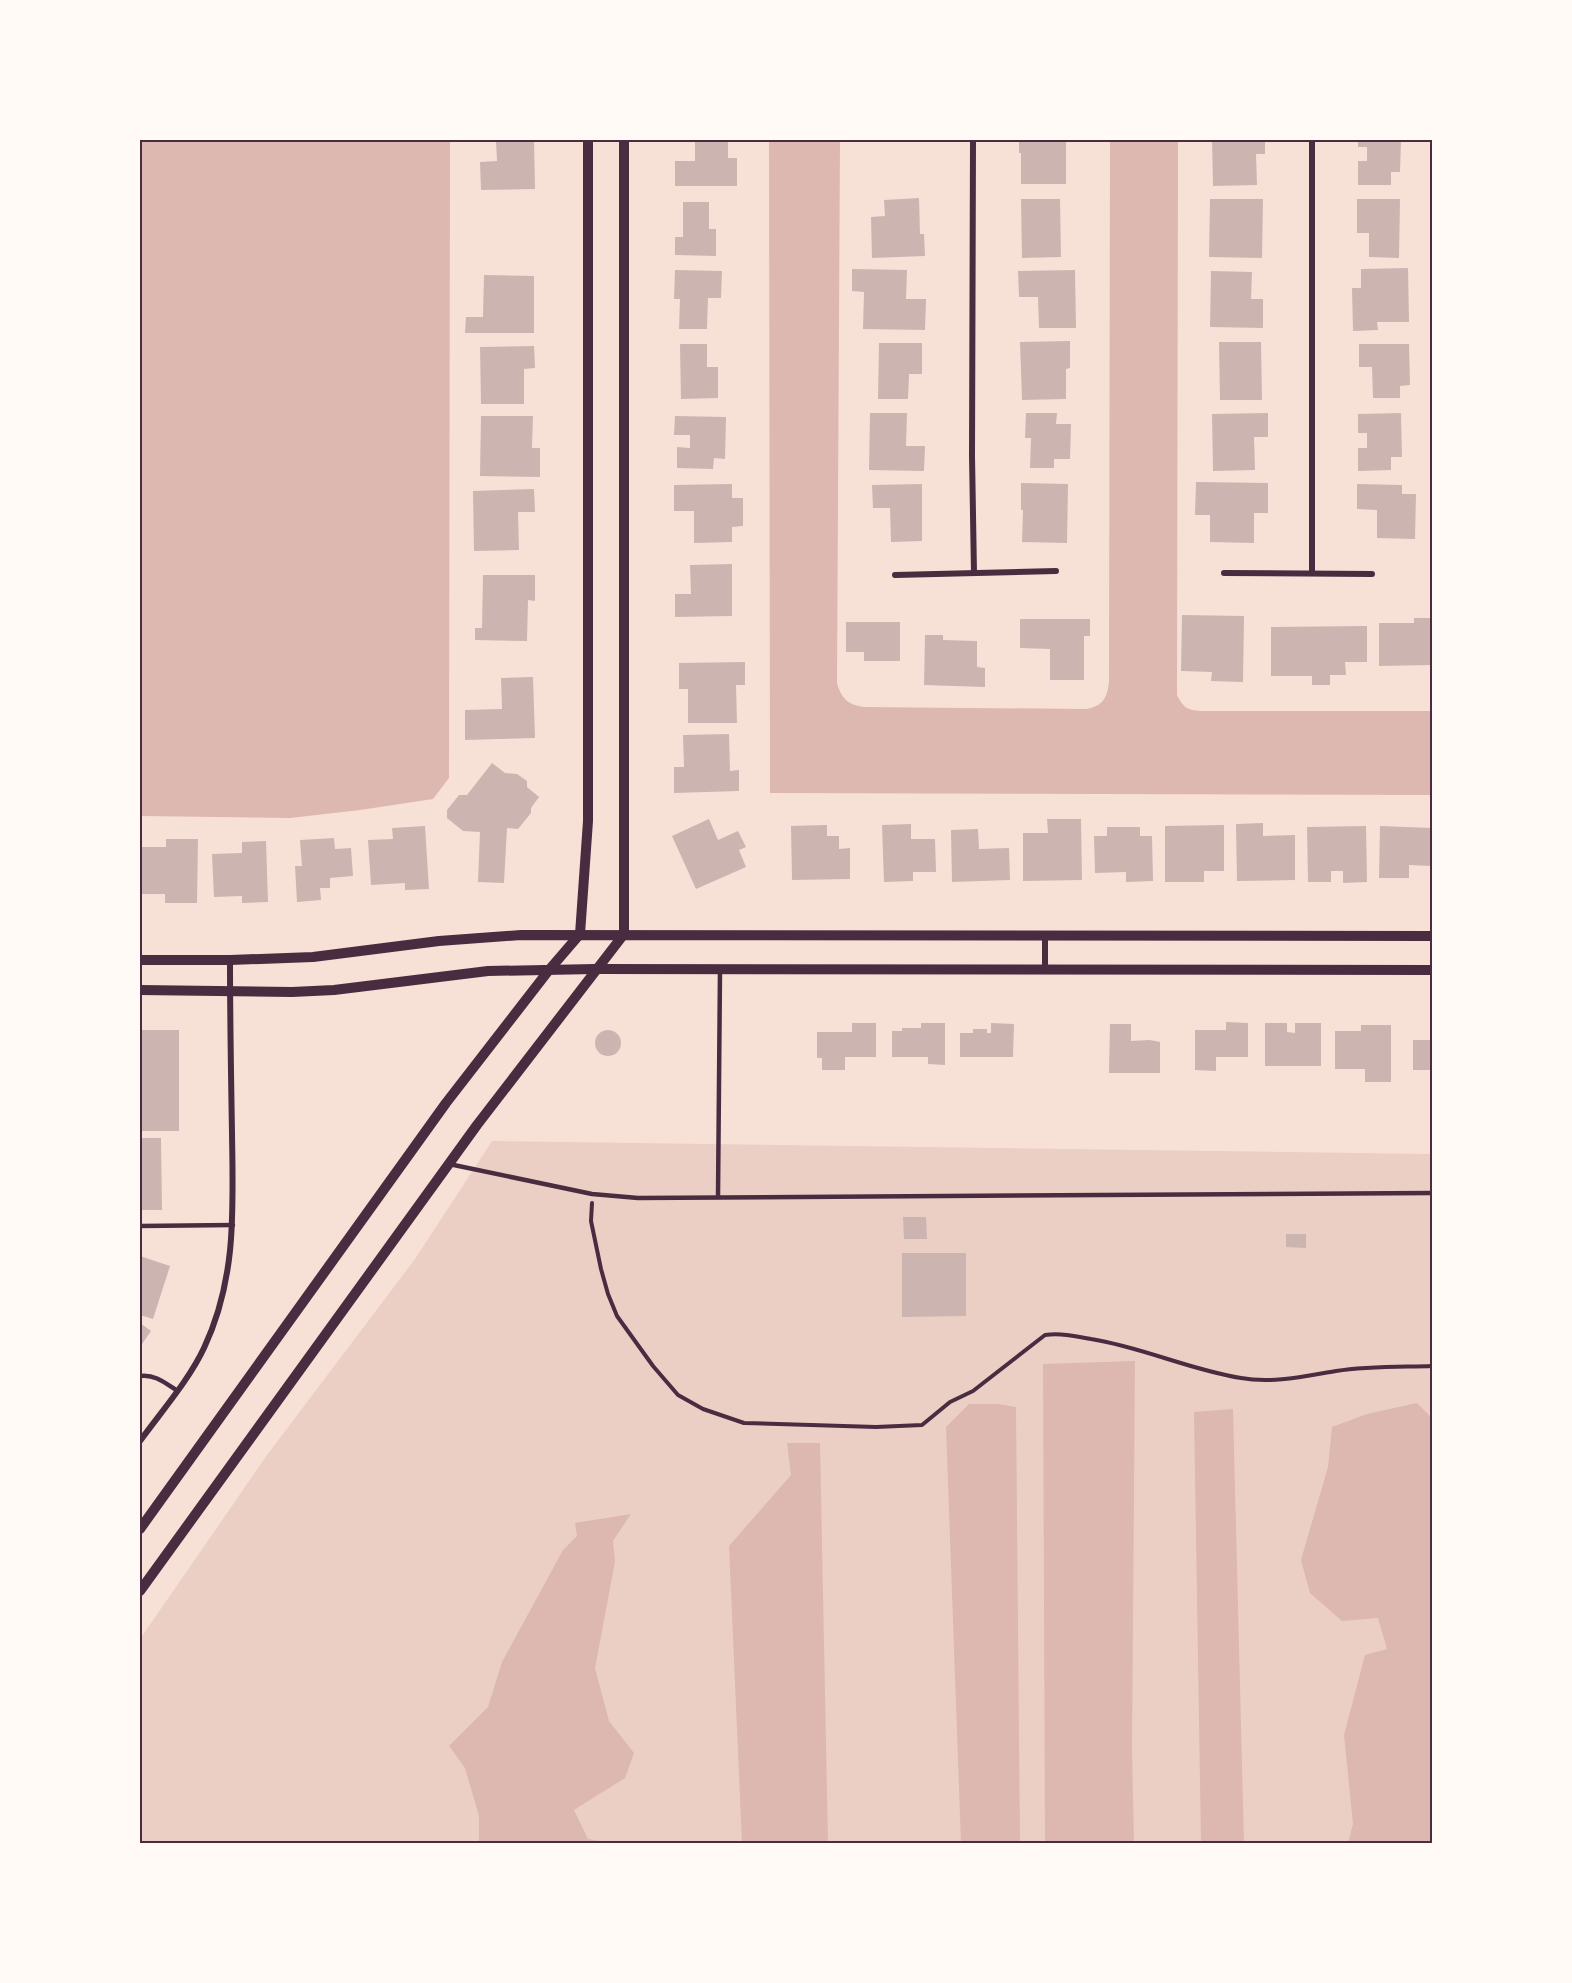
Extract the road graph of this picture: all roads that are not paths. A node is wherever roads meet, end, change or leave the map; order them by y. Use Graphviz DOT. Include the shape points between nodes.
graph roads {
  1 [pos="588,140"];
  2 [pos="624,140"];
  3 [pos="973,140"];
  4 [pos="1312,140"];
  5 [pos="1056,571"];
  6 [pos="974,573"];
  7 [pos="1224,573"];
  8 [pos="1312,573"];
  9 [pos="1372,574"];
  10 [pos="895,575"];
  11 [pos="580,934"];
  12 [pos="624,934"];
  13 [pos="1045,934"];
  14 [pos="1432,936"];
  15 [pos="140,960"];
  16 [pos="230,960"];
  17 [pos="595,969"];
  18 [pos="549,970"];
  19 [pos="720,970"];
  20 [pos="1432,970"];
  21 [pos="1045,971"];
  22 [pos="140,990"];
  23 [pos="230,992"];
  24 [pos="448,1164"];
  25 [pos="1432,1193"];
  26 [pos="718,1197"];
  27 [pos="233,1225"];
  28 [pos="140,1226"];
  29 [pos="140,1376"];
  30 [pos="176,1390"];
  31 [pos="140,1441"];
  32 [pos="140,1529"];
  33 [pos="140,1591"];
  1 -- 11 [label="street" via="588,821"];
  2 -- 12 [label="street"];
  3 -- 6 [label="street"];
  4 -- 8 [label="street"];
  5 -- 6 [label="street"];
  6 -- 10 [label="street"];
  7 -- 8 [label="street"];
  8 -- 9 [label="street"];
  11 -- 12 [label="street"];
  11 -- 16 [label="street" via="521,935 313,957"];
  11 -- 18 [label="street"];
  12 -- 13 [label="street"];
  12 -- 17 [label="street"];
  13 -- 14 [label="street"];
  13 -- 21 [label="street"];
  15 -- 16 [label="street"];
  16 -- 23 [label="street"];
  17 -- 18 [label="street"];
  17 -- 19 [label="street"];
  17 -- 24 [label="street"];
  18 -- 23 [label="street" via="488,971 334,990"];
  18 -- 32 [label="street" via="446,1102"];
  19 -- 21 [label="street"];
  19 -- 26 [label="lane"];
  20 -- 21 [label="street"];
  22 -- 23 [label="street"];
  23 -- 27 [label="street"];
  24 -- 26 [label="lane" via="592,1194"];
  24 -- 33 [label="street"];
  25 -- 26 [label="lane"];
  27 -- 28 [label="lane"];
  27 -- 30 [label="street" via="222,1298 204,1349"];
  29 -- 30 [label="lane" via="160,1379"];
  30 -- 31 [label="street"];
}
